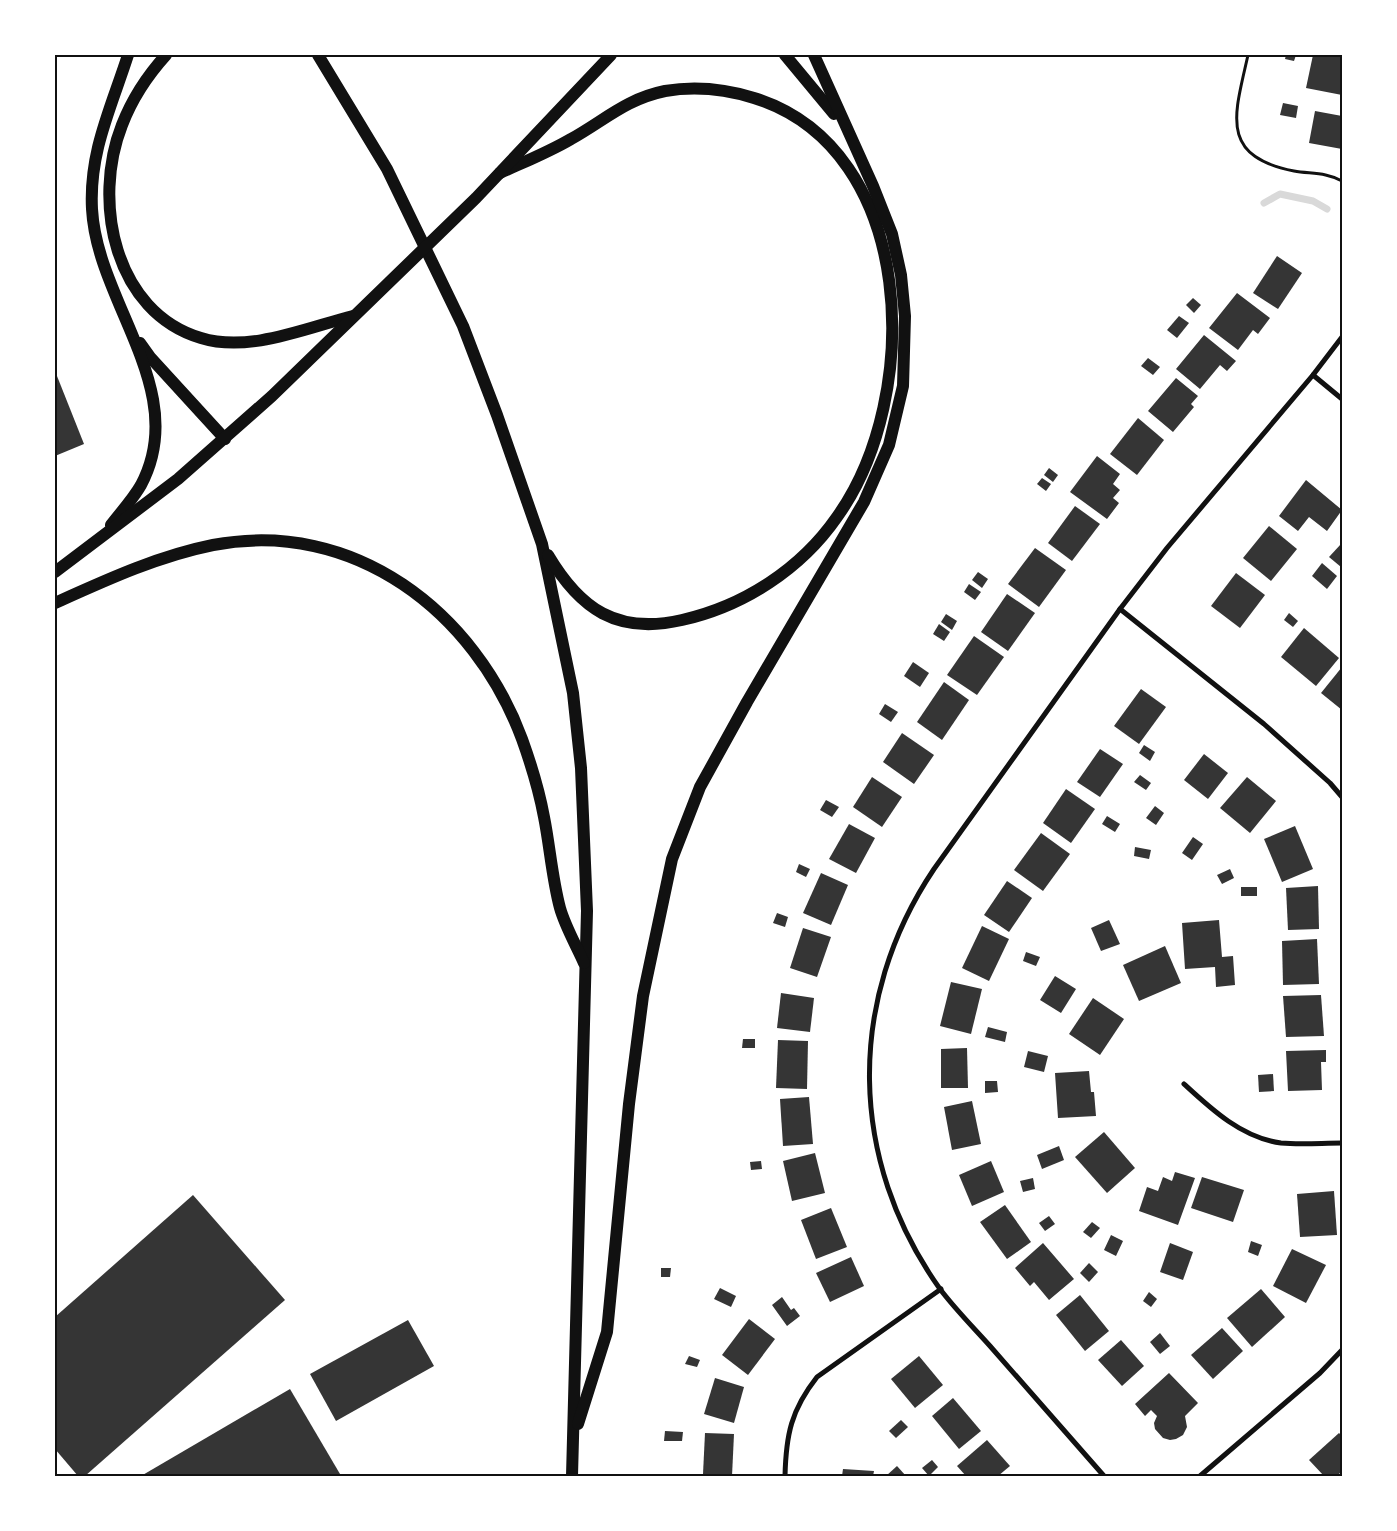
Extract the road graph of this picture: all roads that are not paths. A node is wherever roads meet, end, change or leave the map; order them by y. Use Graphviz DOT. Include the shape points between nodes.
graph roads {
  1 [pos="128,55"];
  2 [pos="166,55"];
  3 [pos="318,55"];
  4 [pos="611,55"];
  5 [pos="784,55"];
  6 [pos="814,55"];
  7 [pos="846,129"];
  8 [pos="500,173"];
  9 [pos="355,315"];
  10 [pos="129,326"];
  11 [pos="1342,337"];
  12 [pos="1313,375"];
  13 [pos="1342,399"];
  14 [pos="225,439"];
  15 [pos="101,539"];
  16 [pos="542,544"];
  17 [pos="55,572"];
  18 [pos="55,603"];
  19 [pos="1120,609"];
  20 [pos="1342,797"];
  21 [pos="586,968"];
  22 [pos="1184,1084"];
  23 [pos="1342,1143"];
  24 [pos="941,1289"];
  25 [pos="1342,1350"];
  26 [pos="574,1438"];
  27 [pos="572,1476"];
  28 [pos="785,1476"];
  29 [pos="1104,1476"];
  30 [pos="1200,1476"];
  1 -- 10 [label="main road" via="98,140 92,209 98,250"];
  2 -- 9 [label="main road" via="146,80 125,118 116,143 109,182 112,230 122,264 139,296 158,316 182,332 220,342 274,337"];
  3 -- 16 [label="main road" via="386,169 463,326"];
  4 -- 8 [label="main road"];
  5 -- 7 [label="main road"];
  6 -- 7 [label="main road"];
  7 -- 26 [label="main road" via="883,208 898,256 906,330 901,399 886,453 864,502 708,772 672,859 643,996 607,1332"];
  8 -- 9 [label="main road"];
  8 -- 16 [label="main road" via="570,140 630,102 650,95 683,89 714,89 771,103 817,130 851,170 873,217 891,303 892,348 888,384 876,436 864,469 826,533 802,557 764,586 726,606 692,618 655,624 626,622 600,613 580,598 564,581"];
  9 -- 14 [label="main road"];
  10 -- 14 [label="main road" via="150,357"];
  10 -- 15 [label="main road" via="152,390 155,438 140,487"];
  11 -- 12 [label="street"];
  12 -- 13 [label="street"];
  12 -- 19 [label="street" via="1167,548"];
  14 -- 15 [label="main road"];
  15 -- 17 [label="main road"];
  16 -- 21 [label="main road" via="577,724 584,815"];
  18 -- 21 [label="main road" via="181,552 244,542 288,543 337,552 383,571 409,588 436,609 474,649 500,690 521,737 537,787 560,909"];
  19 -- 20 [label="street" via="1264,724"];
  19 -- 24 [label="street" via="926,880 896,938 878,996 869,1063 873,1135 900,1220"];
  21 -- 26 [label="main road"];
  22 -- 23 [label="street" via="1227,1121 1266,1140 1291,1144"];
  24 -- 28 [label="street" via="833,1364 808,1388 794,1411 788,1432"];
  24 -- 29 [label="street"];
  25 -- 30 [label="street" via="1320,1373"];
  26 -- 27 [label="main road"];
}
